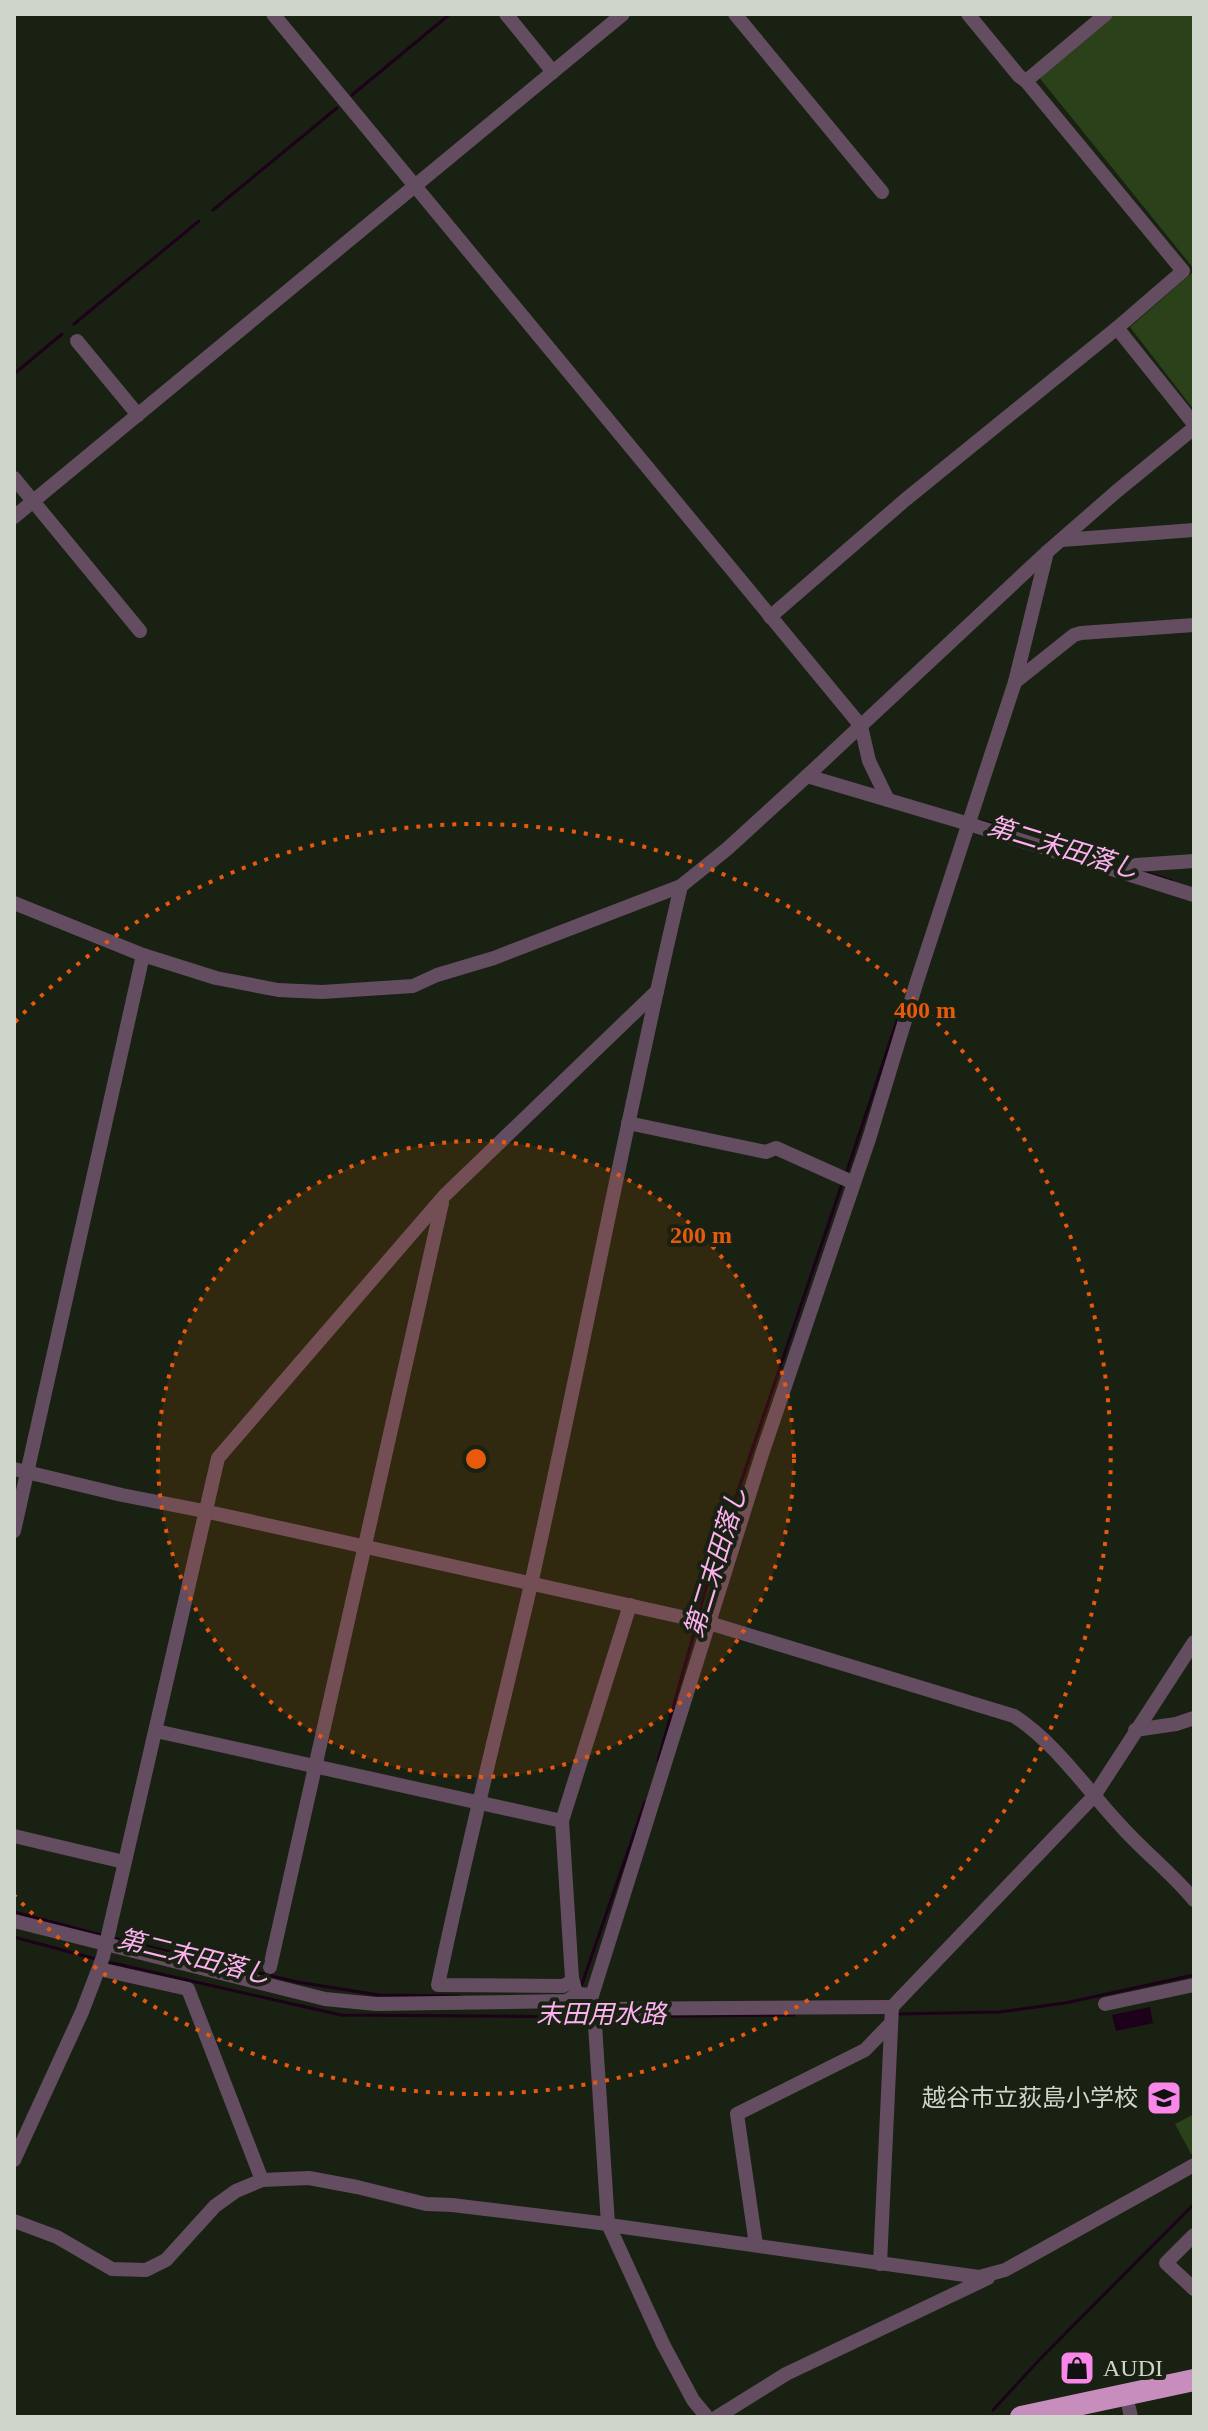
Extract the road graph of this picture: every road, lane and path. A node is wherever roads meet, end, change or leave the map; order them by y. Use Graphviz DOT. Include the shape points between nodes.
graph roads {
  1 [pos="273,14"];
  2 [pos="506,14"];
  3 [pos="623,14"];
  4 [pos="735,14"];
  5 [pos="968,14"];
  6 [pos="1106,14"];
  7 [pos="553,72"];
  8 [pos="1026,81"];
  9 [pos="414,186"];
  10 [pos="882,192"];
  11 [pos="1117,328"];
  12 [pos="77,341"];
  13 [pos="138,415"];
  14 [pos="1194,426"];
  15 [pos="14,478"];
  16 [pos="33,502"];
  17 [pos="14,517"];
  18 [pos="1194,530"];
  19 [pos="1062,540"];
  20 [pos="1047,552"];
  21 [pos="770,617"];
  22 [pos="1194,625"];
  23 [pos="140,631"];
  24 [pos="1015,682"];
  25 [pos="861,726"];
  26 [pos="807,776"];
  27 [pos="888,800"];
  28 [pos="969,824"];
  29 [pos="1194,861"];
  30 [pos="1124,871"];
  31 [pos="681,886"];
  32 [pos="1194,895"];
  33 [pos="14,903"];
  34 [pos="143,955"];
  35 [pos="657,991"];
  36 [pos="628,1123"];
  37 [pos="852,1182"];
  38 [pos="445,1195"];
  39 [pos="21,1470"];
  40 [pos="204,1511"];
  41 [pos="14,1531"];
  42 [pos="364,1547"];
  43 [pos="531,1584"];
  44 [pos="630,1605"];
  45 [pos="709,1623"];
  46 [pos="1194,1642"];
  47 [pos="1194,1718"];
  48 [pos="1135,1730"];
  49 [pos="156,1731"];
  50 [pos="315,1766"];
  51 [pos="1094,1796"];
  52 [pos="478,1804"];
  53 [pos="562,1821"];
  54 [pos="14,1836"];
  55 [pos="124,1862"];
  56 [pos="1194,1900"];
  57 [pos="14,1921"];
  58 [pos="106,1943"];
  59 [pos="270,1967"];
  60 [pos="99,1969"];
  61 [pos="1194,1985"];
  62 [pos="584,1995"];
  63 [pos="1105,2004"];
  64 [pos="892,2007"];
  65 [pos="891,2023"];
  66 [pos="14,2160"];
  67 [pos="1194,2165"];
  68 [pos="262,2180"];
  69 [pos="14,2221"];
  70 [pos="609,2225"];
  71 [pos="1194,2235"];
  72 [pos="756,2245"];
  73 [pos="880,2264"];
  74 [pos="995,2274"];
  75 [pos="1194,2289"];
  76 [pos="1194,2380"];
  77 [pos="1194,2393"];
  78 [pos="1130,2412"];
  79 [pos="707,2417"];
  80 [pos="717,2417"];
  81 [pos="1021,2417"];
  82 [pos="1086,2417"];
  1 -- 9 [label="street"];
  2 -- 7 [label="street"];
  3 -- 7 [label="street"];
  4 -- 10 [label="street"];
  5 -- 8 [label="street"];
  6 -- 8 [label="street"];
  7 -- 9 [label="street"];
  8 -- 11 [label="street" via="1183,271"];
  9 -- 13 [label="street"];
  9 -- 21 [label="street"];
  11 -- 14 [label="street"];
  11 -- 21 [label="street"];
  12 -- 13 [label="street"];
  13 -- 16 [label="street"];
  14 -- 19 [label="street"];
  15 -- 16 [label="street"];
  16 -- 17 [label="street"];
  16 -- 23 [label="street"];
  18 -- 19 [label="street"];
  19 -- 20 [label="street"];
  20 -- 24 [label="street"];
  20 -- 25 [label="street"];
  21 -- 25 [label="street"];
  22 -- 24 [label="street" via="1074,635"];
  24 -- 28 [label="street"];
  25 -- 26 [label="street"];
  25 -- 27 [label="street" via="869,761"];
  26 -- 27 [label="street"];
  26 -- 31 [label="street"];
  27 -- 28 [label="street"];
  28 -- 30 [label="street"];
  28 -- 37 [label="street"];
  29 -- 30 [label="street" via="1136,865"];
  30 -- 32 [label="street"];
  31 -- 34 [label="street" via="413,986 278,990"];
  31 -- 35 [label="street"];
  33 -- 34 [label="street"];
  34 -- 39 [label="street"];
  35 -- 36 [label="street"];
  35 -- 38 [label="street"];
  36 -- 37 [label="street" via="766,1152 776,1148"];
  36 -- 43 [label="street"];
  37 -- 45 [label="street"];
  38 -- 40 [label="street" via="218,1458"];
  38 -- 42 [label="street"];
  39 -- 40 [label="street"];
  39 -- 41 [label="street"];
  40 -- 42 [label="street"];
  40 -- 49 [label="street"];
  42 -- 43 [label="street"];
  42 -- 50 [label="street"];
  43 -- 44 [label="street"];
  43 -- 52 [label="street"];
  44 -- 45 [label="street"];
  44 -- 53 [label="street"];
  45 -- 51 [label="street" via="1014,1716"];
  45 -- 62 [label="street"];
  46 -- 48 [label="street"];
  47 -- 48 [label="street"];
  48 -- 51 [label="street"];
  49 -- 50 [label="street"];
  49 -- 55 [label="street"];
  50 -- 52 [label="street"];
  50 -- 59 [label="street"];
  51 -- 56 [label="street"];
  51 -- 64 [label="street"];
  52 -- 53 [label="street"];
  52 -- 62 [label="street" via="438,1985 563,1986"];
  53 -- 62 [label="street"];
  54 -- 55 [label="street"];
  55 -- 58 [label="street"];
  57 -- 58 [label="street"];
  58 -- 60 [label="street"];
  58 -- 62 [label="street" via="325,1999 376,2004 566,2001"];
  60 -- 66 [label="street"];
  60 -- 68 [label="street" via="188,1989"];
  61 -- 63 [label="street"];
  62 -- 64 [label="street"];
  62 -- 70 [label="street" via="596,2040"];
  64 -- 65 [label="street"];
  65 -- 72 [label="street" via="865,2050 737,2114"];
  65 -- 73 [label="street"];
  67 -- 74 [label="street"];
  68 -- 69 [label="street" via="215,2206 166,2260 146,2270 112,2269 57,2237"];
  68 -- 70 [label="street" via="309,2178 426,2204"];
  70 -- 72 [label="street"];
  70 -- 79 [label="street" via="663,2344"];
  71 -- 75 [label="street" via="1166,2263"];
  72 -- 73 [label="street"];
  73 -- 74 [label="street" via="970,2277"];
  74 -- 80 [label="street" via="786,2374"];
  76 -- 81 [label="highway"];
  77 -- 78 [label="highway"];
  78 -- 82 [label="highway"];
}
